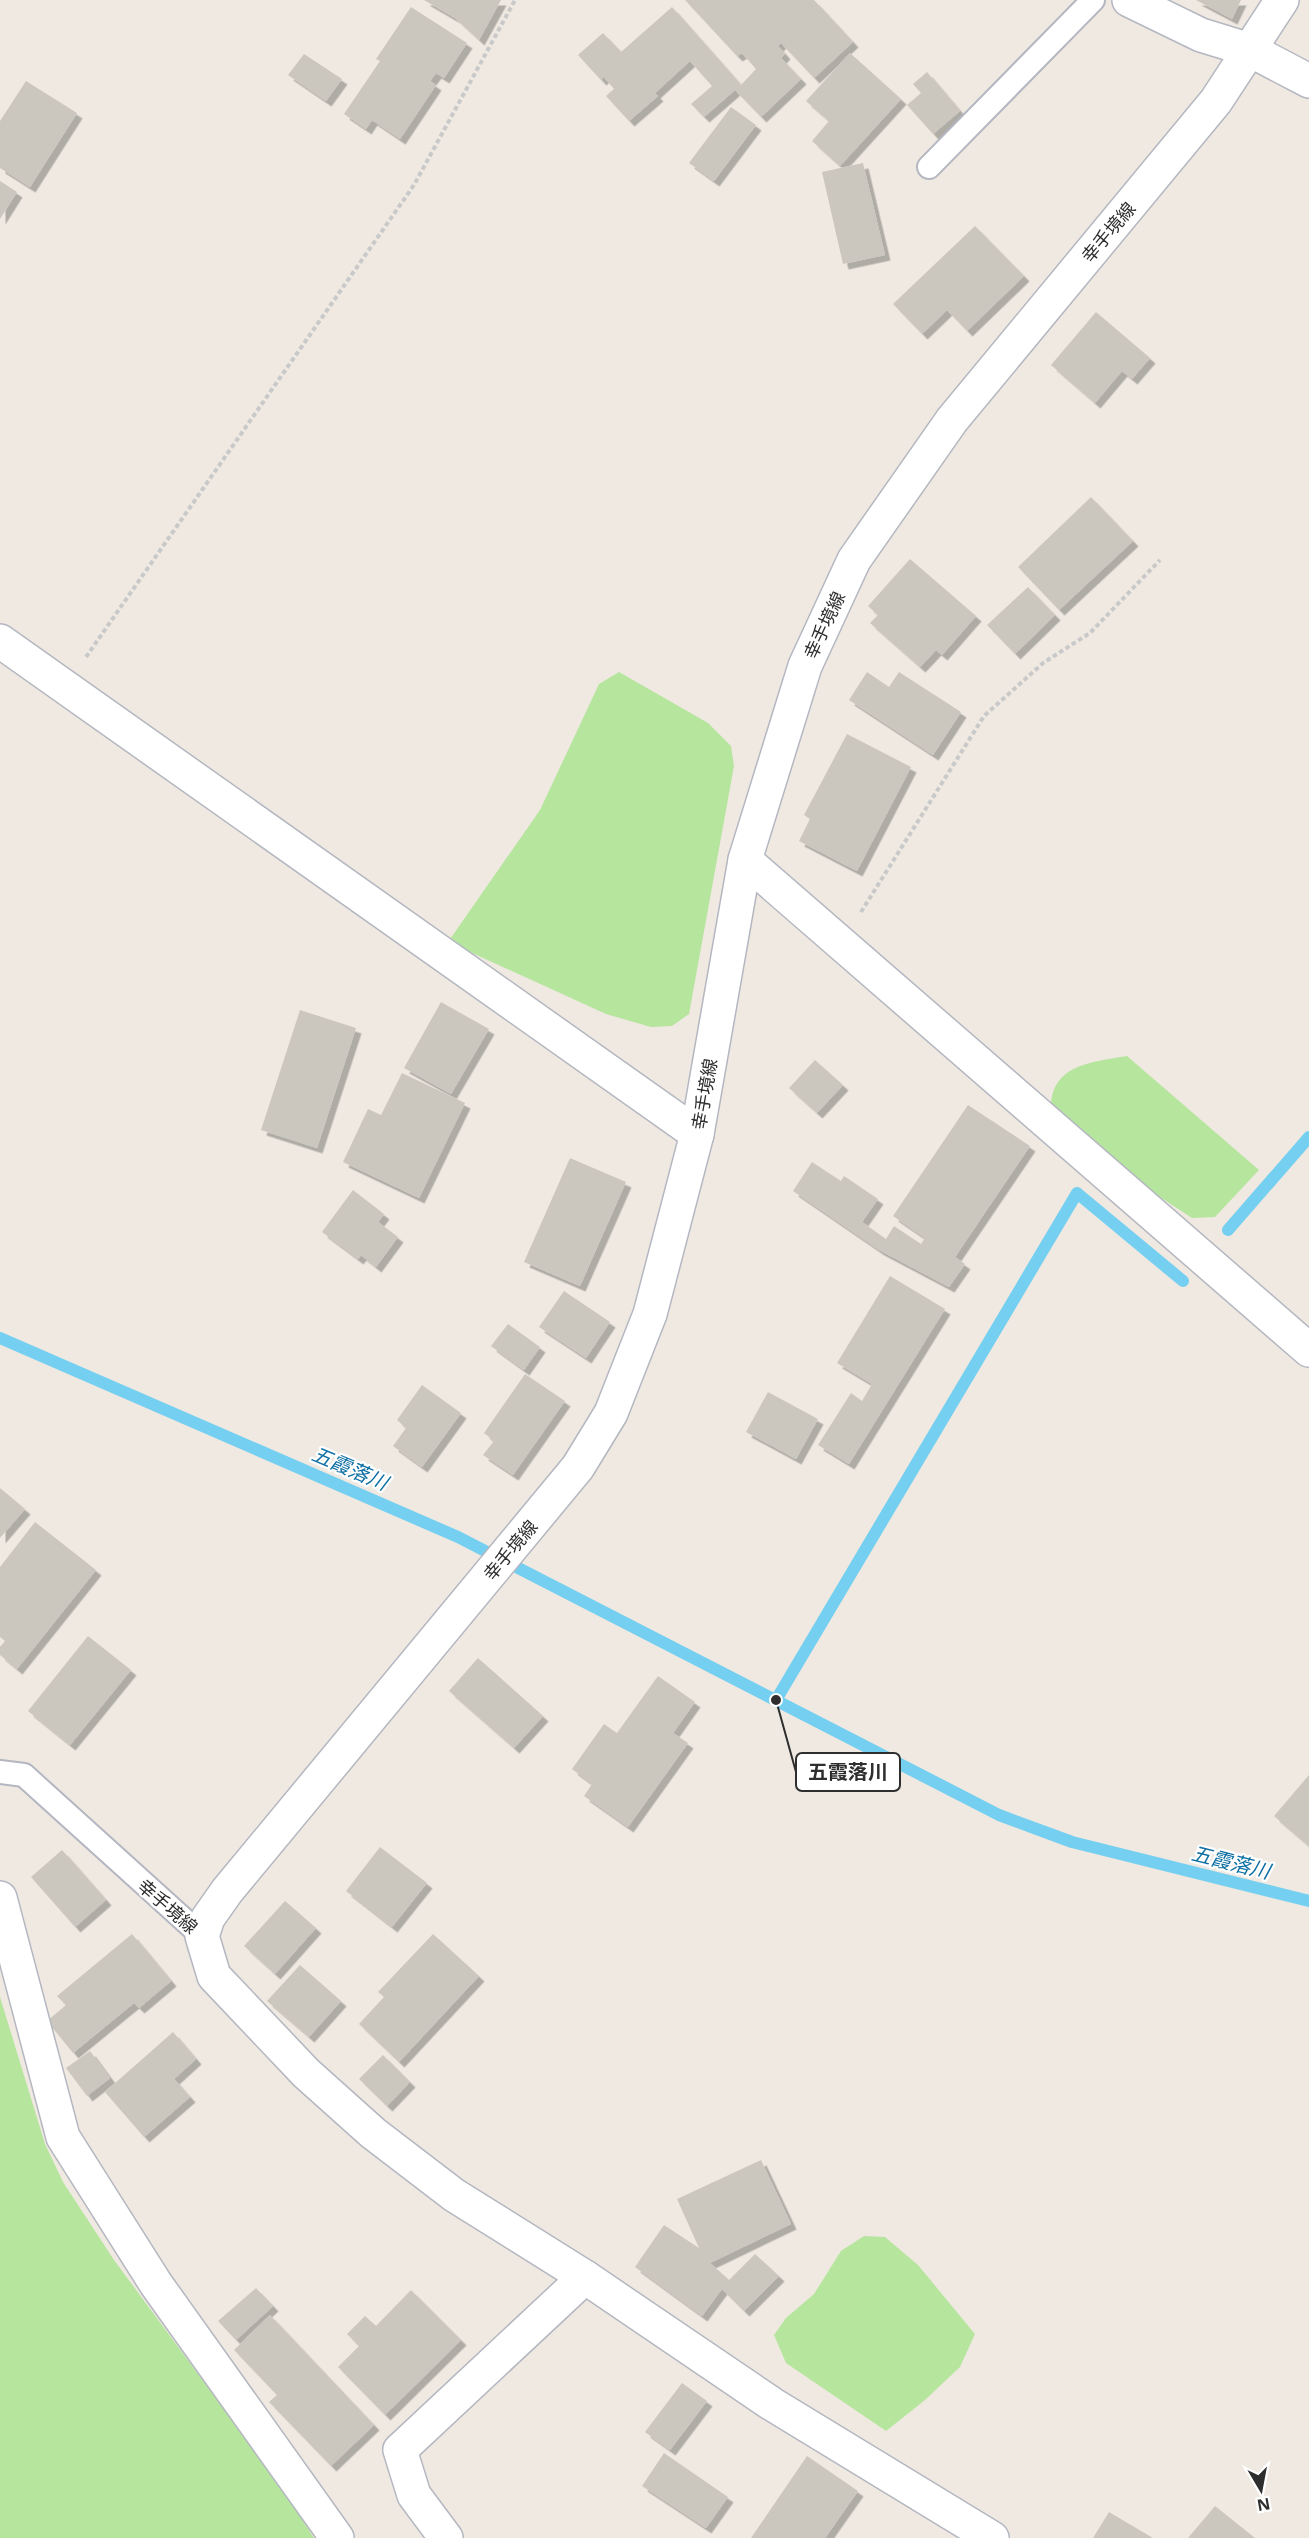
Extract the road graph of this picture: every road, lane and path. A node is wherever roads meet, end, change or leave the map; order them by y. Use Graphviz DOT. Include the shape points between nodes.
graph roads {
  1 [pos="515,0"];
  2 [pos="1093,0"];
  3 [pos="1129,0"];
  4 [pos="1282,0"];
  5 [pos="1250,50"];
  6 [pos="1309,81"];
  7 [pos="929,166"];
  8 [pos="1160,560"];
  9 [pos="0,641"];
  10 [pos="64,687"];
  11 [pos="745,860"];
  12 [pos="841,943"];
  13 [pos="697,1134"];
  14 [pos="1309,1350"];
  15 [pos="0,1772"];
  16 [pos="0,1898"];
  17 [pos="202,1936"];
  18 [pos="585,2277"];
  19 [pos="338,2538"];
  20 [pos="446,2538"];
  21 [pos="992,2538"];
  1 -- 10 [label="path" via="414,185"];
  2 -- 7 [label="lane"];
  3 -- 5 [label="street" via="1201,35"];
  4 -- 5 [label="street, 幸手境線"];
  5 -- 6 [label="street"];
  5 -- 11 [label="street, 幸手境線" via="1216,101 952,420 854,560 805,666"];
  8 -- 12 [label="path" via="1090,633 1043,663 984,716"];
  9 -- 10 [label="street"];
  10 -- 13 [label="street"];
  11 -- 12 [label="street"];
  11 -- 13 [label="street, 幸手境線"];
  12 -- 14 [label="street"];
  13 -- 17 [label="street, 幸手境線" via="650,1314 611,1413 578,1467 227,1891 208,1918"];
  15 -- 17 [label="lane, 幸手境線" via="24,1775"];
  16 -- 19 [label="street" via="63,2137 156,2284"];
  17 -- 18 [label="street" via="214,1976 306,2073 373,2133 454,2195"];
  18 -- 20 [label="street" via="400,2450 414,2495"];
  18 -- 21 [label="street" via="772,2404"];
}
